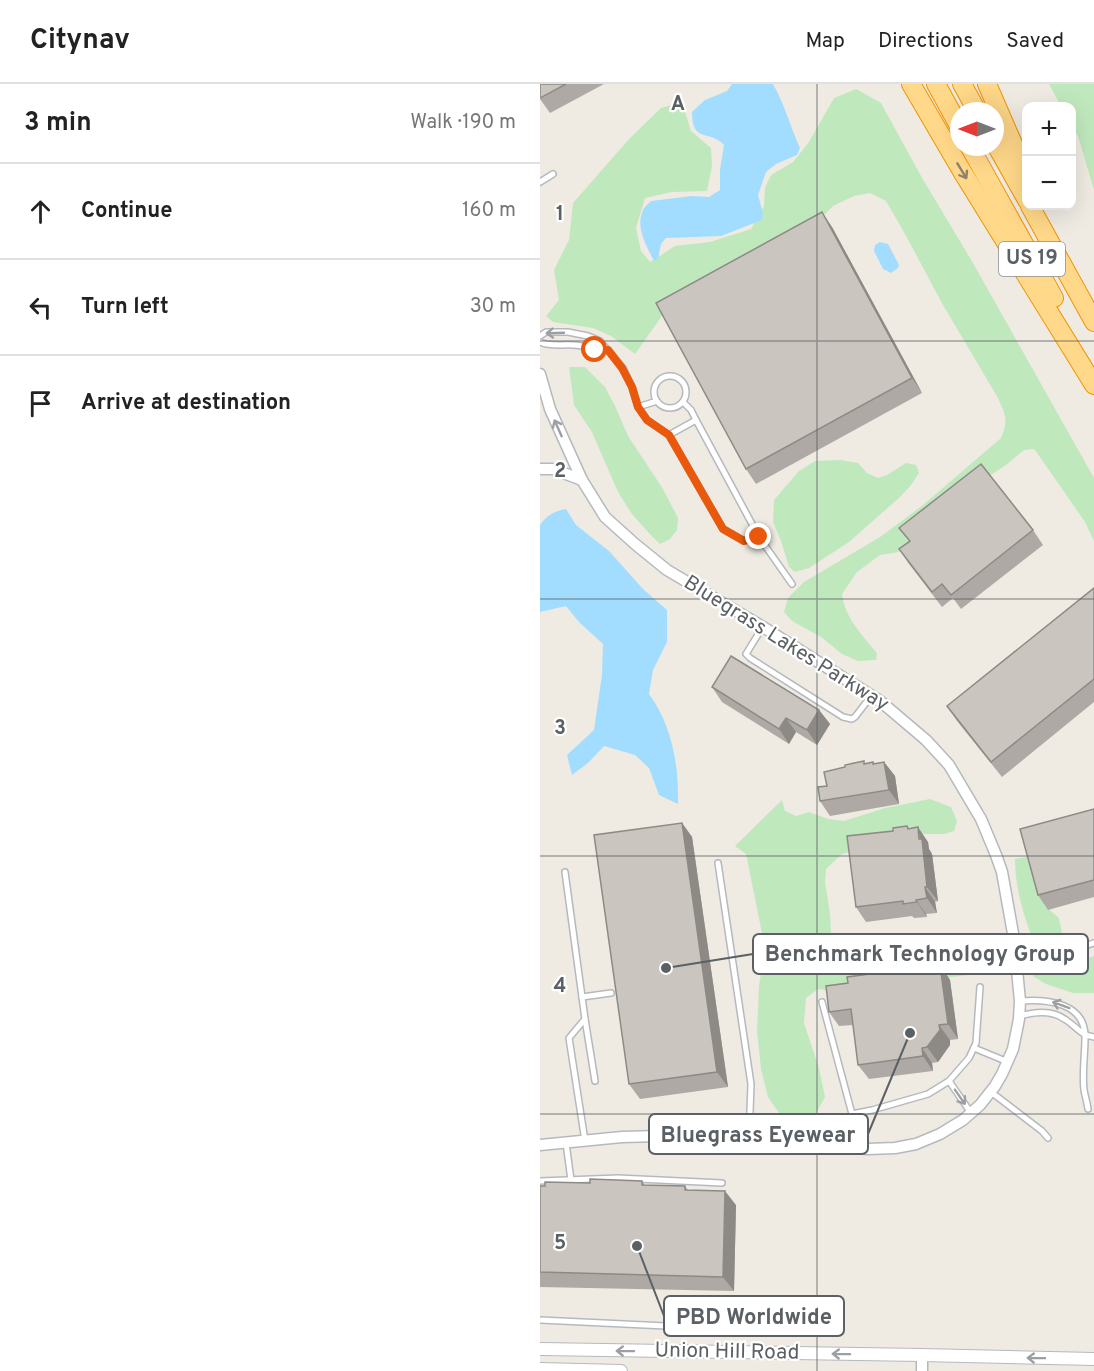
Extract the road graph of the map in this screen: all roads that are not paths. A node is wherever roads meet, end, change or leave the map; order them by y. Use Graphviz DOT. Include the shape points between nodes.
graph roads {
  1 [pos="911,84"];
  2 [pos="936,84"];
  3 [pos="962,84"];
  4 [pos="987,84"];
  5 [pos="972,102"];
  6 [pos="950,110"];
  7 [pos="975,156"];
  8 [pos="1002,156"];
  9 [pos="1022,167"];
  10 [pos="553,174"];
  11 [pos="540,182"];
  12 [pos="1022,193"];
  13 [pos="1032,210"];
  14 [pos="1041,210"];
  15 [pos="1074,285"];
  16 [pos="1094,322"];
  17 [pos="540,336"];
  18 [pos="540,342"];
  19 [pos="608,350"];
  20 [pos="1094,371"];
  21 [pos="540,374"];
  22 [pos="1094,385"];
  23 [pos="657,401"];
  24 [pos="683,402"];
  25 [pos="638,407"];
  26 [pos="696,420"];
  27 [pos="669,435"];
  28 [pos="540,469"];
  29 [pos="582,480"];
  30 [pos="759,537"];
  31 [pos="792,584"];
  32 [pos="763,627"];
  33 [pos="872,695"];
  34 [pos="718,863"];
  35 [pos="565,872"];
  36 [pos="1094,943"];
  37 [pos="1016,960"];
  38 [pos="980,987"];
  39 [pos="611,993"];
  40 [pos="582,997"];
  41 [pos="1020,1001"];
  42 [pos="822,1002"];
  43 [pos="1020,1016"];
  44 [pos="585,1019"];
  45 [pos="1085,1036"];
  46 [pos="1094,1037"];
  47 [pos="974,1048"];
  48 [pos="1008,1062"];
  49 [pos="595,1081"];
  50 [pos="949,1081"];
  51 [pos="990,1092"];
  52 [pos="1088,1109"];
  53 [pos="971,1113"];
  54 [pos="852,1114"];
  55 [pos="1048,1138"];
  56 [pos="749,1139"];
  57 [pos="585,1141"];
  58 [pos="566,1143"];
  59 [pos="540,1145"];
  60 [pos="851,1148"];
  61 [pos="571,1180"];
  62 [pos="540,1181"];
  63 [pos="722,1183"];
  64 [pos="540,1320"];
  65 [pos="708,1328"];
  66 [pos="540,1349"];
  67 [pos="922,1355"];
  68 [pos="1094,1359"];
  69 [pos="540,1369"];
  70 [pos="621,1371"];
  71 [pos="922,1371"];
  1 -- 22 [label="highway, one-way"];
  2 -- 6 [label="highway"];
  3 -- 5 [label="highway"];
  4 -- 9 [label="highway"];
  7 -- 20 [label="highway, US 19"];
  8 -- 12 [label="highway"];
  10 -- 11 [label="lane"];
  13 -- 15 [label="highway, US 19"];
  14 -- 15 [label="highway"];
  15 -- 16 [label="highway, US 19"];
  19 -- 17 [label="lane, one-way" via="588,336 568,332 546,332"];
  18 -- 19 [label="lane"];
  19 -- 25 [label="lane" via="622,368"];
  29 -- 21 [label="street, Bluegrass Lakes Parkway, one-way" via="550,409"];
  23 -- 24 [label="lane" via="669,408"];
  23 -- 24 [label="lane" via="655,385 663,377 673,375 685,386"];
  23 -- 25 [label="lane"];
  24 -- 26 [label="lane"];
  25 -- 27 [label="lane" via="647,420"];
  26 -- 27 [label="lane"];
  26 -- 30 [label="lane"];
  27 -- 30 [label="lane" via="723,529 744,541"];
  28 -- 29 [label="street" via="553,469"];
  29 -- 32 [label="street, Bluegrass Lakes Parkway" via="605,517 667,570"];
  30 -- 31 [label="lane"];
  32 -- 33 [label="street, Bluegrass Lakes Parkway"];
  32 -- 33 [label="lane" via="746,654 843,717 855,717"];
  33 -- 37 [label="street, Bluegrass Lakes Parkway" via="927,740 949,765 981,819 1002,872"];
  34 -- 56 [label="lane" via="751,1084"];
  35 -- 40 [label="lane"];
  36 -- 37 [label="lane"];
  37 -- 41 [label="street, Bluegrass Lakes Parkway"];
  38 -- 47 [label="lane"];
  39 -- 40 [label="lane"];
  40 -- 44 [label="lane"];
  41 -- 43 [label="street, Bluegrass Lakes Parkway"];
  45 -- 41 [label="lane, one-way" via="1079,1018 1065,1005"];
  42 -- 54 [label="lane"];
  43 -- 45 [label="lane" via="1059,1016"];
  43 -- 48 [label="street, Bluegrass Lakes Parkway"];
  44 -- 49 [label="lane"];
  44 -- 57 [label="lane" via="569,1038"];
  45 -- 46 [label="lane"];
  45 -- 52 [label="lane" via="1084,1089"];
  47 -- 48 [label="lane"];
  47 -- 50 [label="lane"];
  48 -- 51 [label="street, Bluegrass Lakes Parkway"];
  50 -- 53 [label="lane, one-way"];
  50 -- 54 [label="lane" via="928,1094"];
  51 -- 53 [label="street, Bluegrass Lakes Parkway"];
  51 -- 55 [label="lane"];
  53 -- 60 [label="street, Bluegrass Lakes Parkway" via="940,1134 916,1144 885,1149"];
  54 -- 60 [label="lane"];
  56 -- 57 [label="street, Bluegrass Lakes Parkway" via="659,1136"];
  56 -- 60 [label="street, Bluegrass Lakes Parkway"];
  57 -- 58 [label="street, Bluegrass Lakes Parkway"];
  58 -- 59 [label="street, Bluegrass Lakes Parkway"];
  58 -- 61 [label="lane"];
  61 -- 62 [label="lane"];
  61 -- 63 [label="lane"];
  64 -- 65 [label="lane"];
  67 -- 66 [label="street, Union Hill Road, one-way"];
  68 -- 67 [label="street, Union Hill Road, one-way"];
  67 -- 71 [label="street"];
  69 -- 70 [label="street"];
}
